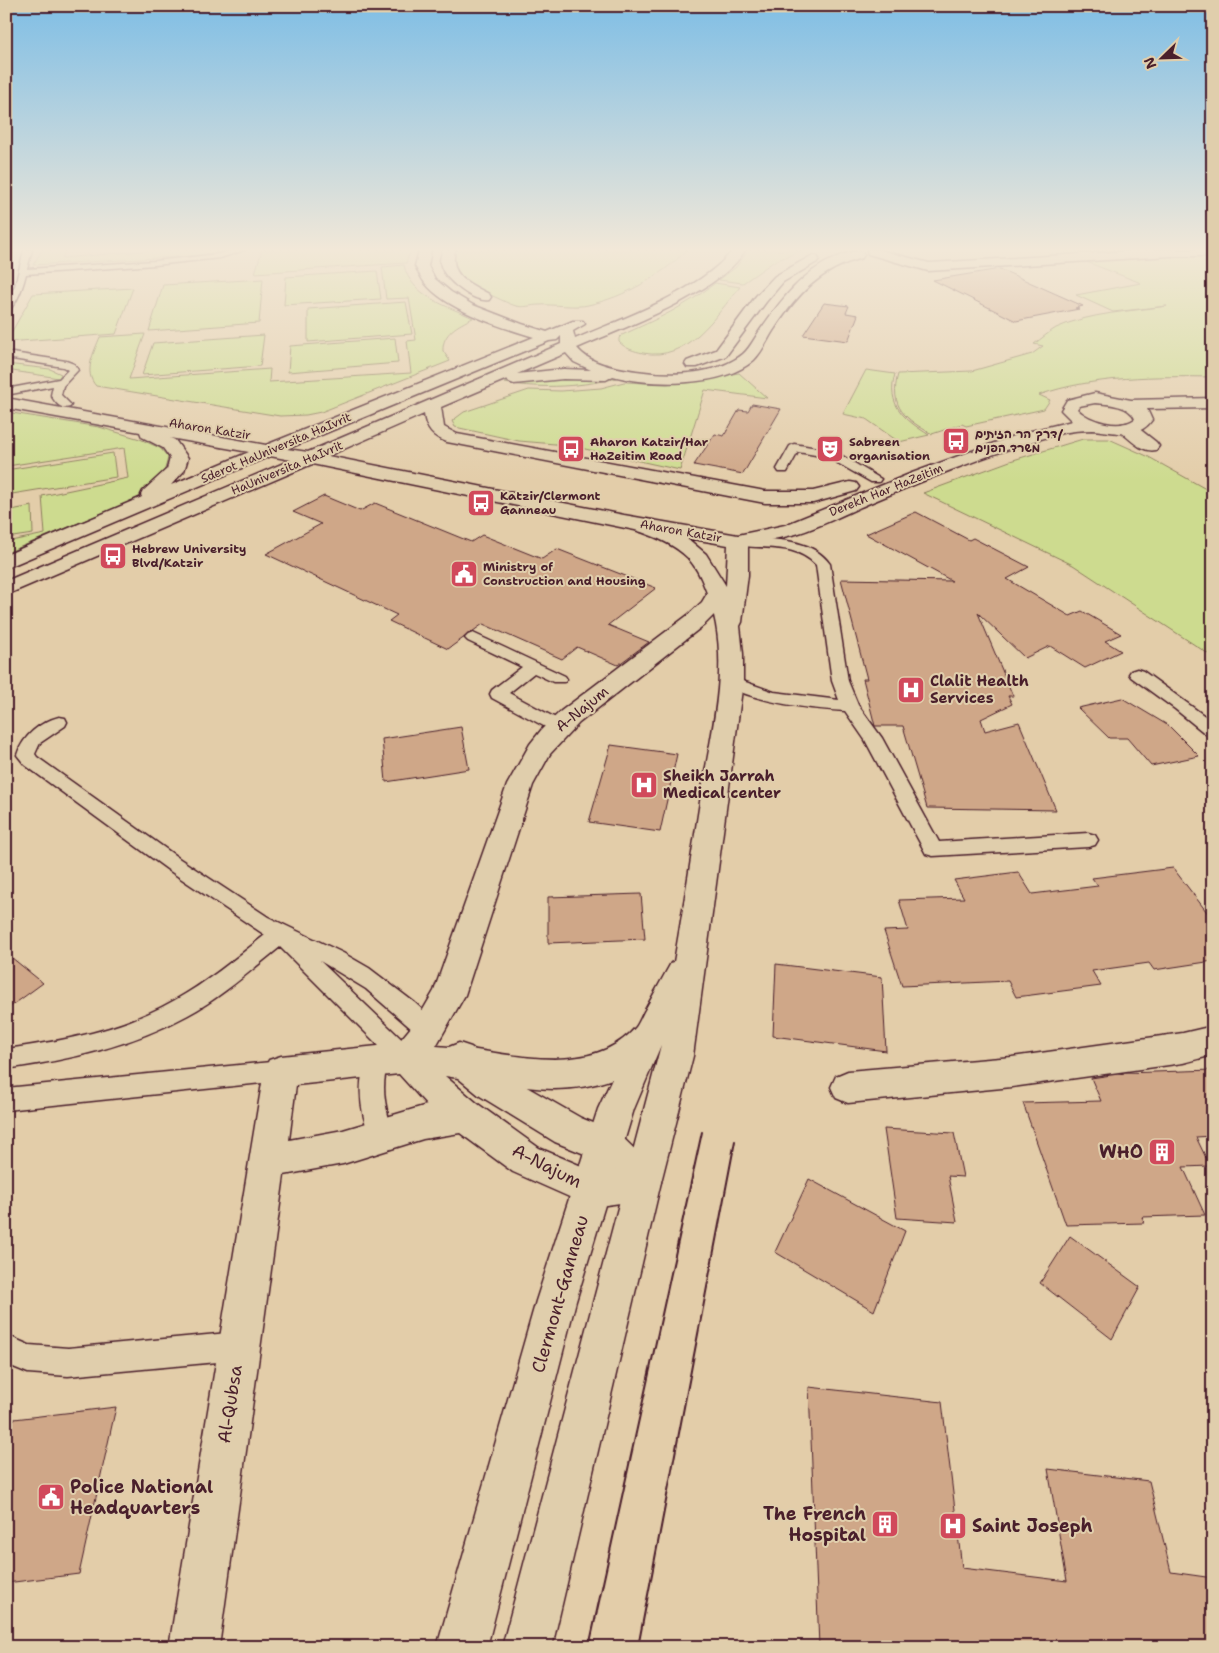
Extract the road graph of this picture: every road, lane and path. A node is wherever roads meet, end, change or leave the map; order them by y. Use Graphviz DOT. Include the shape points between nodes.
graph roads {
  1 [pos="502,327"];
  2 [pos="514,327"];
  3 [pos="538,327"];
  4 [pos="570,327"];
  5 [pos="573,327"];
  6 [pos="614,327"];
  7 [pos="740,327"];
  8 [pos="769,327"];
  9 [pos="547,340"];
  10 [pos="568,342"];
  11 [pos="6,355"];
  12 [pos="485,361"];
  13 [pos="536,361"];
  14 [pos="645,377"];
  15 [pos="62,381"];
  16 [pos="464,392"];
  17 [pos="6,394"];
  18 [pos="6,403"];
  19 [pos="1213,403"];
  20 [pos="433,405"];
  21 [pos="1130,405"];
  22 [pos="66,406"];
  23 [pos="1213,410"];
  24 [pos="1072,414"];
  25 [pos="1144,416"];
  26 [pos="121,424"];
  27 [pos="1092,425"];
  28 [pos="1127,428"];
  29 [pos="290,442"];
  30 [pos="1150,446"];
  31 [pos="331,449"];
  32 [pos="269,450"];
  33 [pos="310,458"];
  34 [pos="783,469"];
  35 [pos="874,478"];
  36 [pos="850,488"];
  37 [pos="128,510"];
  38 [pos="624,520"];
  39 [pos="728,538"];
  40 [pos="6,562"];
  41 [pos="703,563"];
  42 [pos="6,589"];
  43 [pos="718,591"];
  44 [pos="730,626"];
  45 [pos="472,638"];
  46 [pos="533,666"];
  47 [pos="1137,674"];
  48 [pos="558,679"];
  49 [pos="731,682"];
  50 [pos="850,706"];
  51 [pos="59,722"];
  52 [pos="559,727"];
  53 [pos="1213,731"];
  54 [pos="1088,840"];
  55 [pos="280,935"];
  56 [pos="692,953"];
  57 [pos="359,972"];
  58 [pos="337,991"];
  59 [pos="429,1030"];
  60 [pos="648,1036"];
  61 [pos="1213,1040"];
  62 [pos="6,1059"];
  63 [pos="391,1059"];
  64 [pos="464,1063"];
  65 [pos="281,1071"];
  66 [pos="848,1087"];
  67 [pos="6,1099"];
  68 [pos="465,1116"];
  69 [pos="382,1136"];
  70 [pos="605,1145"];
  71 [pos="267,1160"];
  72 [pos="642,1182"];
  73 [pos="592,1189"];
  74 [pos="239,1346"];
  75 [pos="6,1349"];
  76 [pos="194,1647"];
  77 [pos="462,1647"];
  78 [pos="527,1647"];
  1 -- 12 [label="street" via="506,340 499,351"];
  2 -- 9 [label="street"];
  3 -- 9 [label="street"];
  4 -- 9 [label="street"];
  5 -- 10 [label="street"];
  6 -- 10 [label="street, HaUniversita HaIvrit"];
  7 -- 10 [label="street" via="721,353 680,366 620,360"];
  8 -- 14 [label="street" via="748,358 739,364 695,376"];
  9 -- 10 [label="street"];
  9 -- 12 [label="street, Sderot HaUniversita HaIvrit"];
  9 -- 13 [label="street"];
  10 -- 13 [label="street, HaUniversita HaIvrit"];
  10 -- 14 [label="street" via="577,356 590,364"];
  11 -- 15 [label="lane" via="70,366 72,373"];
  12 -- 29 [label="street, Sderot HaUniversita HaIvrit"];
  13 -- 16 [label="street, HaUniversita HaIvrit"];
  14 -- 16 [label="street" via="546,376 502,382"];
  15 -- 17 [label="lane"];
  15 -- 22 [label="lane" via="56,395"];
  16 -- 20 [label="street, HaUniversita HaIvrit"];
  17 -- 22 [label="street, Aharon Katzir"];
  18 -- 26 [label="street, Aharon Katzir"];
  19 -- 21 [label="street"];
  20 -- 31 [label="street, HaUniversita HaIvrit"];
  20 -- 36 [label="street" via="432,423 436,430 470,442 755,496 803,498"];
  21 -- 24 [label="street" via="1086,399 1073,403 1069,410"];
  21 -- 25 [label="street"];
  22 -- 29 [label="street, Aharon Katzir"];
  23 -- 25 [label="street"];
  24 -- 27 [label="street"];
  24 -- 35 [label="street, Derekh Har HaZeitim"];
  25 -- 28 [label="street" via="1142,424"];
  26 -- 32 [label="street, Aharon Katzir"];
  26 -- 37 [label="street" via="164,441 178,458 177,467 170,477"];
  27 -- 28 [label="street"];
  27 -- 39 [label="street, Derekh Har HaZeitim" via="1071,426 1025,438 791,529"];
  28 -- 30 [label="street"];
  29 -- 31 [label="street, Aharon Katzir"];
  29 -- 32 [label="street, Sderot HaUniversita HaIvrit"];
  31 -- 33 [label="street, HaUniversita HaIvrit"];
  31 -- 39 [label="street, Aharon Katzir" via="667,512 699,522"];
  32 -- 33 [label="street, Aharon Katzir"];
  32 -- 37 [label="street, Sderot HaUniversita HaIvrit"];
  33 -- 38 [label="street, Aharon Katzir"];
  33 -- 42 [label="street, HaUniversita HaIvrit"];
  34 -- 35 [label="lane" via="794,448 830,454"];
  35 -- 36 [label="street, Derekh Har HaZeitim"];
  36 -- 39 [label="street, Derekh Har HaZeitim"];
  37 -- 40 [label="street, Sderot HaUniversita HaIvrit"];
  38 -- 39 [label="street, Aharon Katzir"];
  38 -- 41 [label="street, Clermont-Ganneau" via="672,538 690,549"];
  39 -- 41 [label="street" via="706,551"];
  39 -- 44 [label="street, Clermont-Ganneau" via="738,575"];
  39 -- 50 [label="lane" via="798,548 819,559 826,574 840,681"];
  41 -- 43 [label="street, Clermont-Ganneau"];
  43 -- 44 [label="street, Clermont-Ganneau"];
  43 -- 52 [label="street, A-Najum" via="711,606 696,620"];
  44 -- 49 [label="street, Clermont-Ganneau"];
  45 -- 46 [label="lane"];
  46 -- 48 [label="lane"];
  46 -- 52 [label="lane" via="498,694"];
  47 -- 53 [label="lane"];
  49 -- 50 [label="lane" via="788,701"];
  49 -- 56 [label="street, Clermont-Ganneau"];
  50 -- 54 [label="lane" via="873,738 933,849"];
  51 -- 55 [label="lane" via="34,738 26,755 31,761 214,892"];
  52 -- 59 [label="street, A-Najum" via="539,750 520,785 454,980"];
  55 -- 57 [label="lane"];
  55 -- 58 [label="lane"];
  55 -- 62 [label="lane" via="201,996 157,1020 89,1044"];
  56 -- 60 [label="street, Clermont-Ganneau"];
  56 -- 72 [label="street, Clermont-Ganneau" via="676,1056"];
  57 -- 58 [label="lane"];
  57 -- 59 [label="lane" via="395,998"];
  58 -- 63 [label="lane"];
  59 -- 63 [label="street, A-Najum"];
  59 -- 64 [label="street"];
  60 -- 64 [label="street" via="613,1063 579,1072 522,1072"];
  60 -- 70 [label="street, Clermont-Ganneau" via="616,1109"];
  61 -- 66 [label="street" via="1183,1048 1012,1072"];
  63 -- 64 [label="street"];
  63 -- 65 [label="street"];
  63 -- 68 [label="street, A-Najum"];
  63 -- 69 [label="lane" via="372,1077 372,1104"];
  64 -- 70 [label="street" via="492,1085 568,1130"];
  65 -- 67 [label="lane"];
  65 -- 71 [label="street, Al-Qubsa"];
  68 -- 69 [label="street" via="437,1119"];
  68 -- 73 [label="street, A-Najum" via="526,1160"];
  69 -- 71 [label="street" via="308,1155"];
  70 -- 72 [label="street"];
  70 -- 73 [label="street, Clermont-Ganneau"];
  71 -- 74 [label="street, Al-Qubsa"];
  72 -- 73 [label="street, A-Najum"];
  72 -- 78 [label="street, Clermont-Ganneau"];
  73 -- 77 [label="street, Clermont-Ganneau" via="556,1301"];
  74 -- 75 [label="lane" via="68,1362 28,1359"];
  74 -- 76 [label="street, Al-Qubsa"];
}
